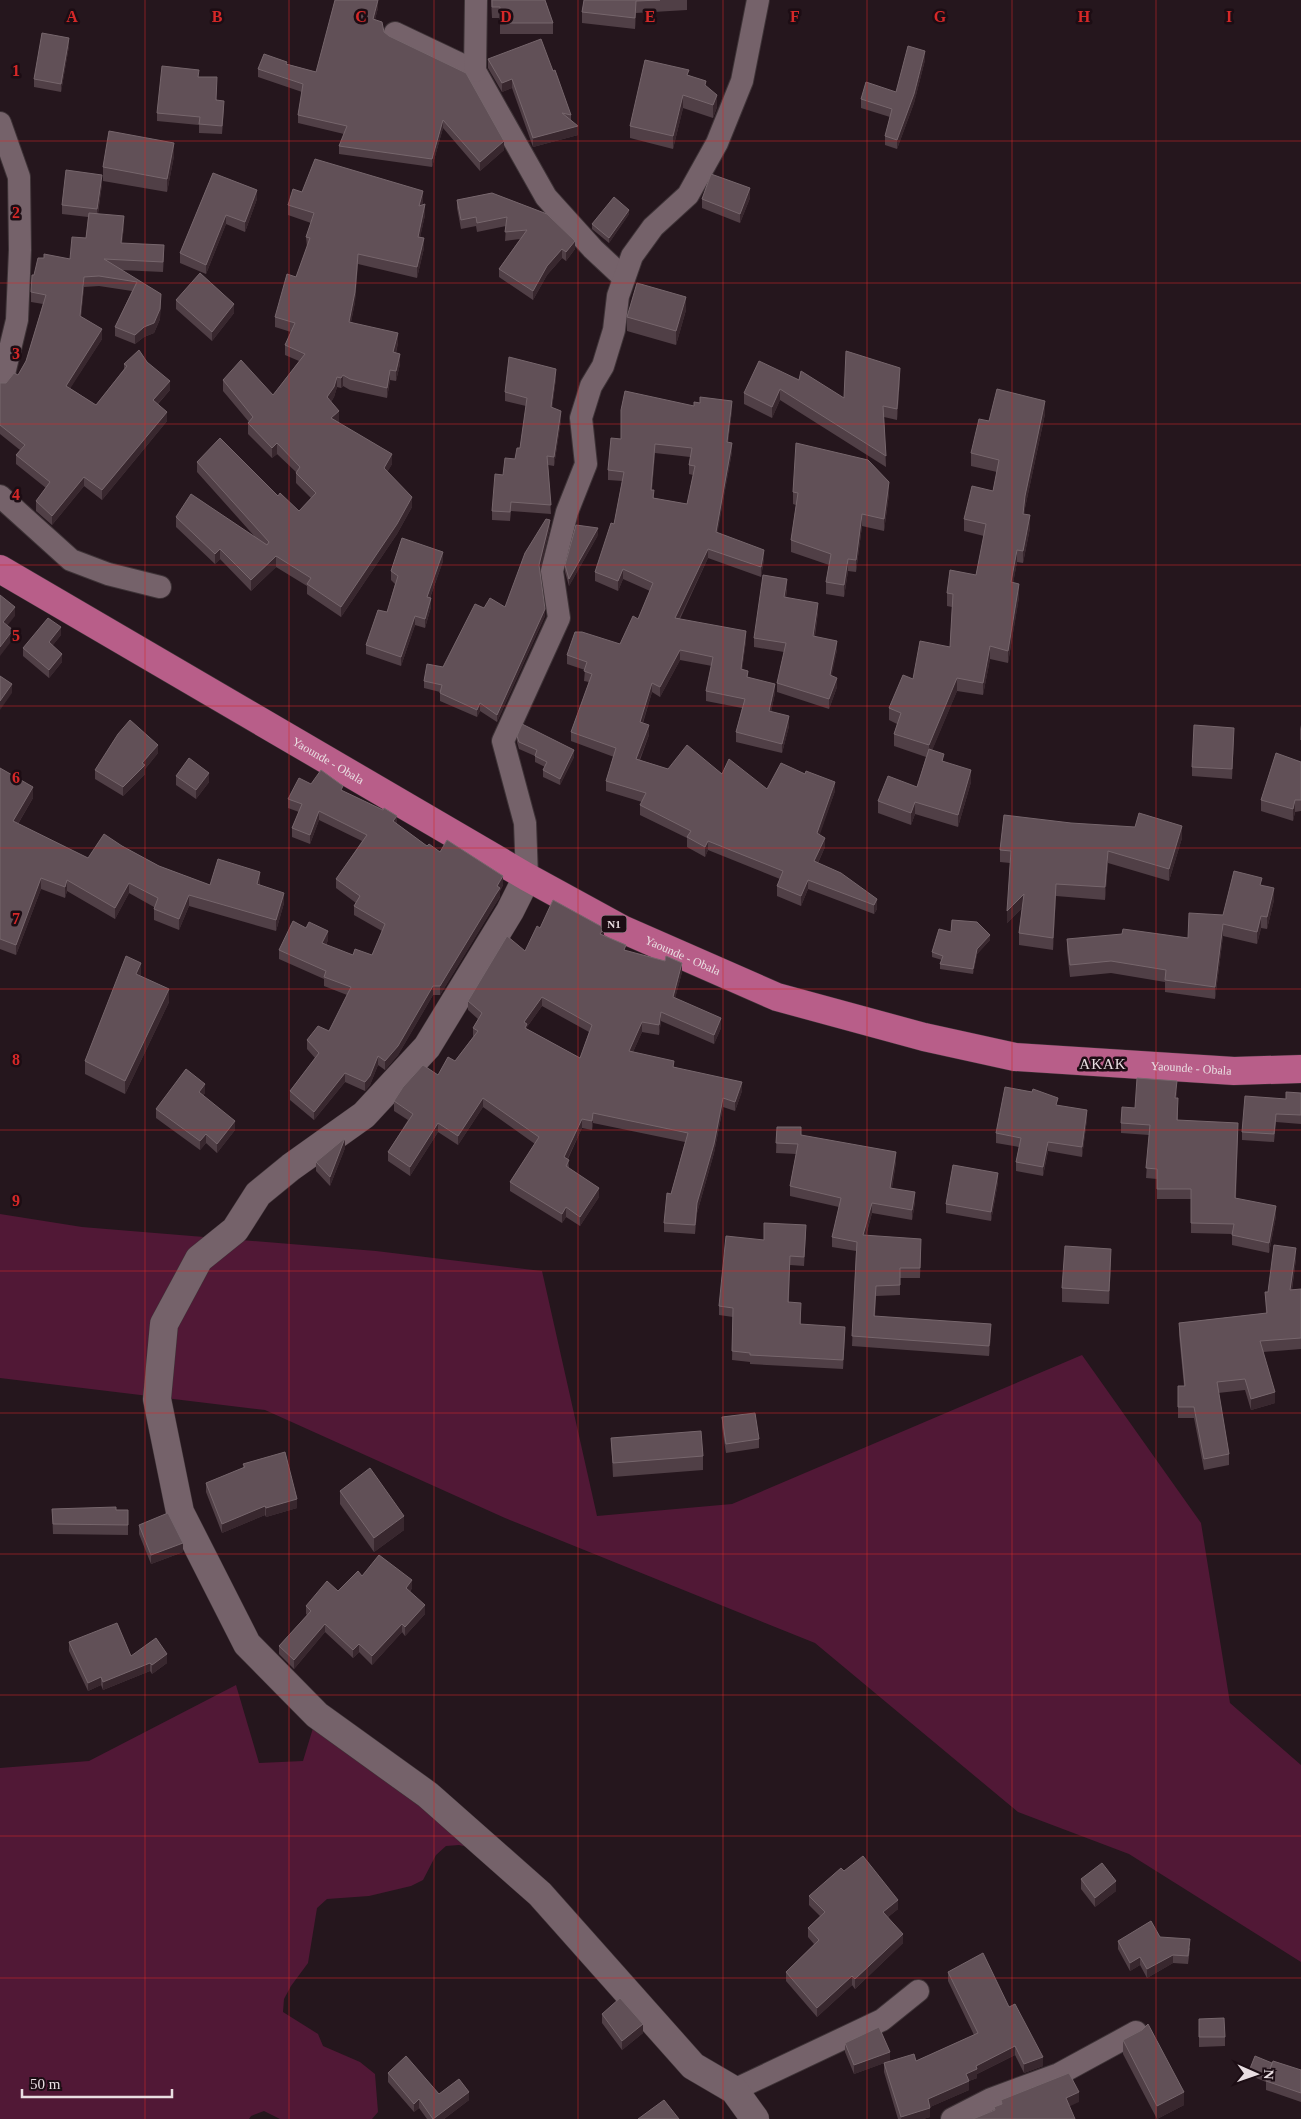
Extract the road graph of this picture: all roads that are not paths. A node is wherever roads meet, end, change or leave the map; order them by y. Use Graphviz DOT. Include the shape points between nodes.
graph roads {
  1 [pos="476,0"];
  2 [pos="758,0"];
  3 [pos="395,33"];
  4 [pos="475,71"];
  5 [pos="0,123"];
  6 [pos="624,278"];
  7 [pos="0,381"];
  8 [pos="0,496"];
  9 [pos="0,569"];
  10 [pos="160,587"];
  11 [pos="527,877"];
  12 [pos="1301,1069"];
  13 [pos="918,1991"];
  14 [pos="1136,2032"];
  15 [pos="734,2090"];
  16 [pos="755,2119"];
  17 [pos="952,2119"];
  1 -- 4 [label="street"];
  2 -- 6 [label="street" via="742,81 717,143 688,195 653,227 632,256"];
  3 -- 4 [label="street"];
  4 -- 6 [label="street" via="546,197"];
  5 -- 7 [label="street" via="19,177 20,250 17,320"];
  6 -- 11 [label="street" via="603,366 591,386 581,418 586,464 567,512 552,571 559,618 503,741 525,823"];
  8 -- 10 [label="street" via="71,560 108,574"];
  9 -- 11 [label="highway, Yaounde - Obala / N1"];
  11 -- 12 [label="highway, Yaounde - Obala / N1" via="622,929 777,997 924,1037 1015,1057 1234,1071"];
  11 -- 15 [label="street" via="510,911 427,1047 364,1115 258,1194 235,1230 200,1259 164,1324 157,1399 180,1512 247,1644 317,1715 428,1795 540,1894 693,2066"];
  13 -- 15 [label="street" via="882,2020"];
  14 -- 17 [label="street" via="1059,2074 991,2099"];
  15 -- 16 [label="street"];
}
